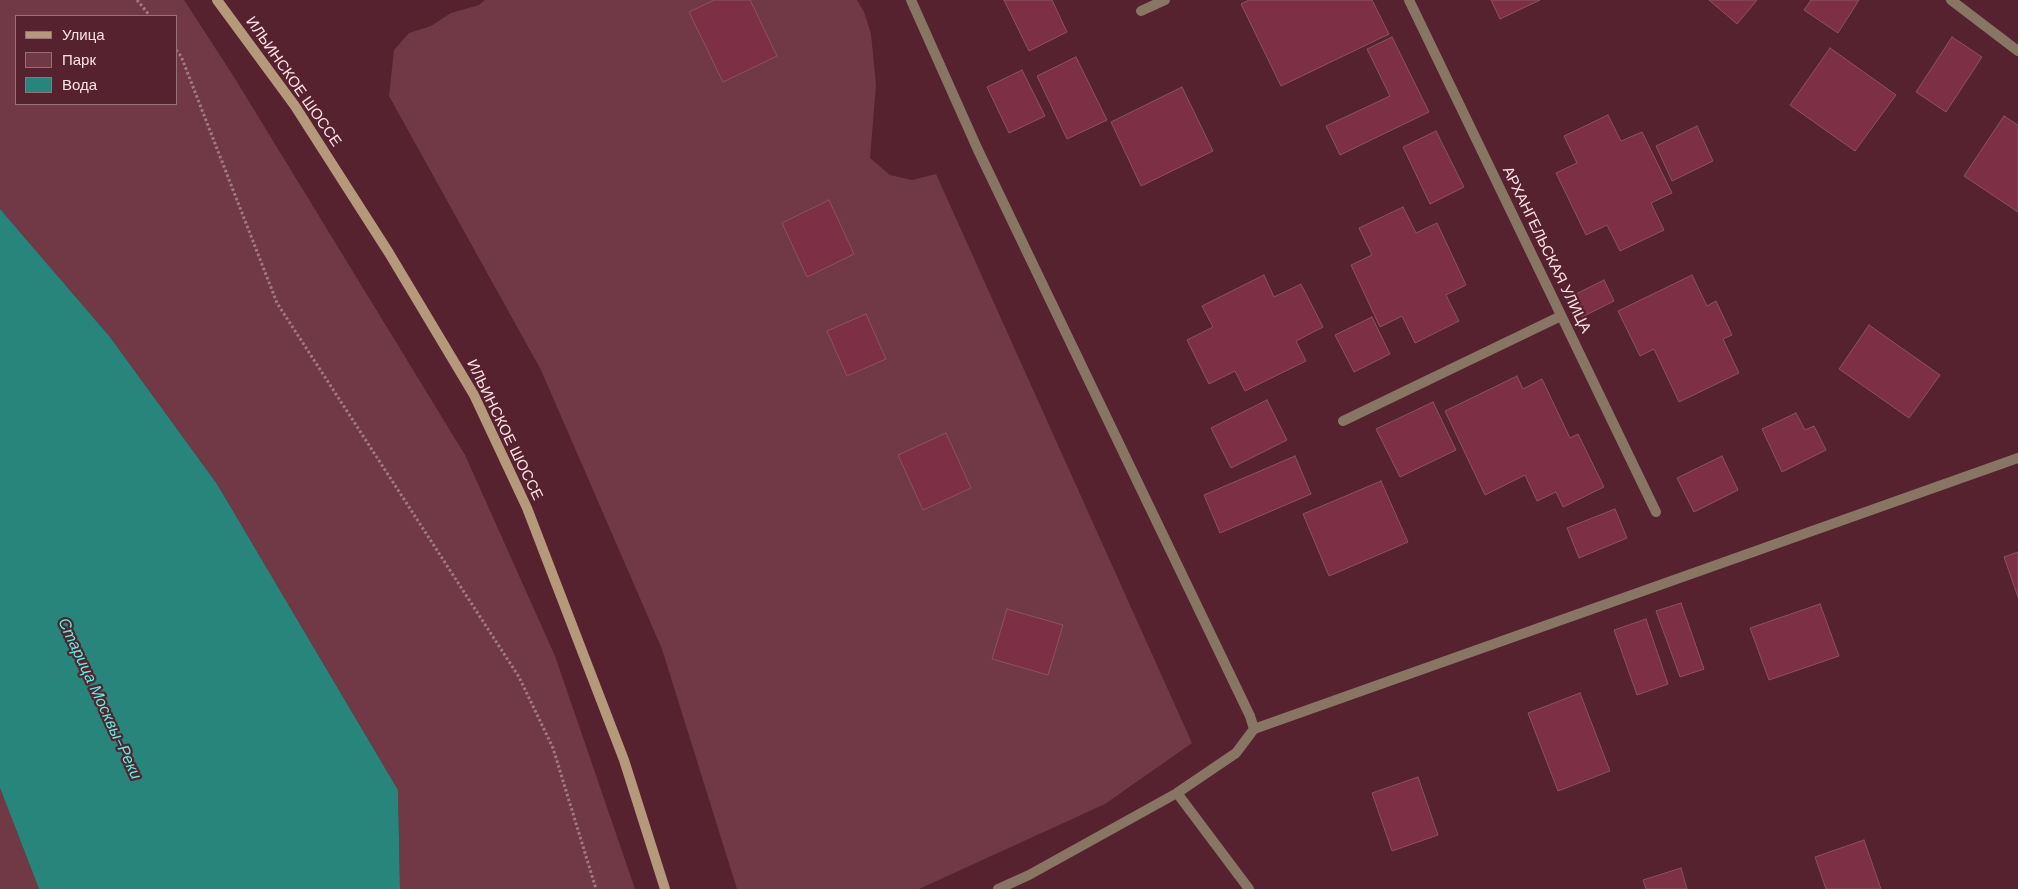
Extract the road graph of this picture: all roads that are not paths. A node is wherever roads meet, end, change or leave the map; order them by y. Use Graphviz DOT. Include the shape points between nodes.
graph roads {
  1 [pos="217,0"];
  2 [pos="910,0"];
  3 [pos="1165,0"];
  4 [pos="1409,0"];
  5 [pos="1952,0"];
  6 [pos="1141,11"];
  7 [pos="2018,51"];
  8 [pos="1561,316"];
  9 [pos="1343,421"];
  10 [pos="2018,458"];
  11 [pos="1656,512"];
  12 [pos="1254,729"];
  13 [pos="1177,794"];
  14 [pos="665,889"];
  15 [pos="998,889"];
  16 [pos="1249,889"];
  1 -- 14 [label="main road, ИЛЬИНСКОЕ ШОССЕ" via="295,106 389,253 474,395 527,508 624,760"];
  2 -- 12 [label="street" via="978,150"];
  3 -- 6 [label="street"];
  4 -- 8 [label="street, АРХАНГЕЛЬСКАЯ УЛИЦА"];
  5 -- 7 [label="street"];
  8 -- 9 [label="street"];
  8 -- 11 [label="street, АРХАНГЕЛЬСКАЯ УЛИЦА"];
  10 -- 12 [label="street"];
  12 -- 13 [label="street" via="1236,753"];
  13 -- 15 [label="street"];
  13 -- 16 [label="street"];
}
